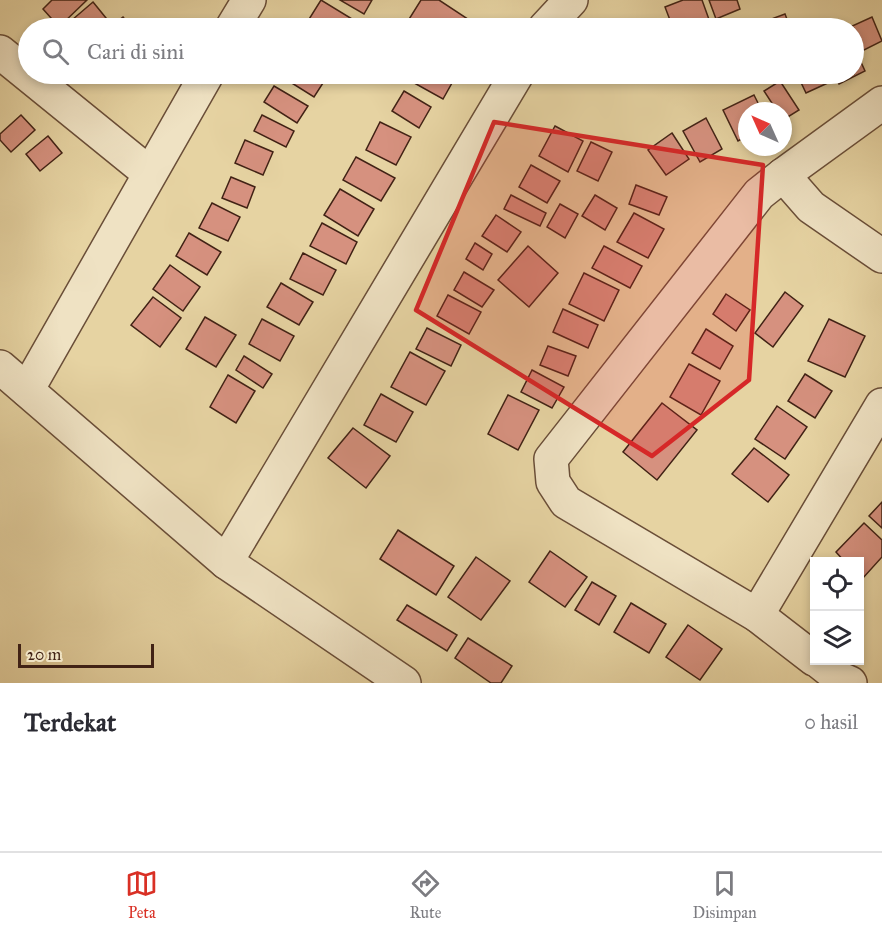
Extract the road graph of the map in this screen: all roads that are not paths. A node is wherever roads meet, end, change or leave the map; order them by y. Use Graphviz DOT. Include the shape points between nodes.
graph roads {
  1 [pos="249,0"];
  2 [pos="571,0"];
  3 [pos="238,18"];
  4 [pos="554,18"];
  5 [pos="0,52"];
  6 [pos="18,67"];
  7 [pos="39,84"];
  8 [pos="201,84"];
  9 [pos="511,84"];
  10 [pos="882,103"];
  11 [pos="149,173"];
  12 [pos="783,175"];
  13 [pos="882,256"];
  14 [pos="0,367"];
  15 [pos="27,390"];
  16 [pos="882,405"];
  17 [pos="226,562"];
  18 [pos="757,615"];
  19 [pos="832,673"];
  20 [pos="404,683"];
  1 -- 3 [label="street"];
  2 -- 4 [label="street"];
  5 -- 6 [label="street"];
  7 -- 11 [label="street"];
  8 -- 11 [label="street"];
  9 -- 17 [label="street"];
  10 -- 12 [label="street"];
  11 -- 15 [label="street"];
  12 -- 13 [label="street" via="811,207"];
  12 -- 18 [label="street" via="759,195 551,459 552,482 566,502"];
  14 -- 15 [label="street"];
  15 -- 17 [label="street"];
  16 -- 18 [label="street"];
  17 -- 20 [label="street"];
  18 -- 19 [label="street"];
}
